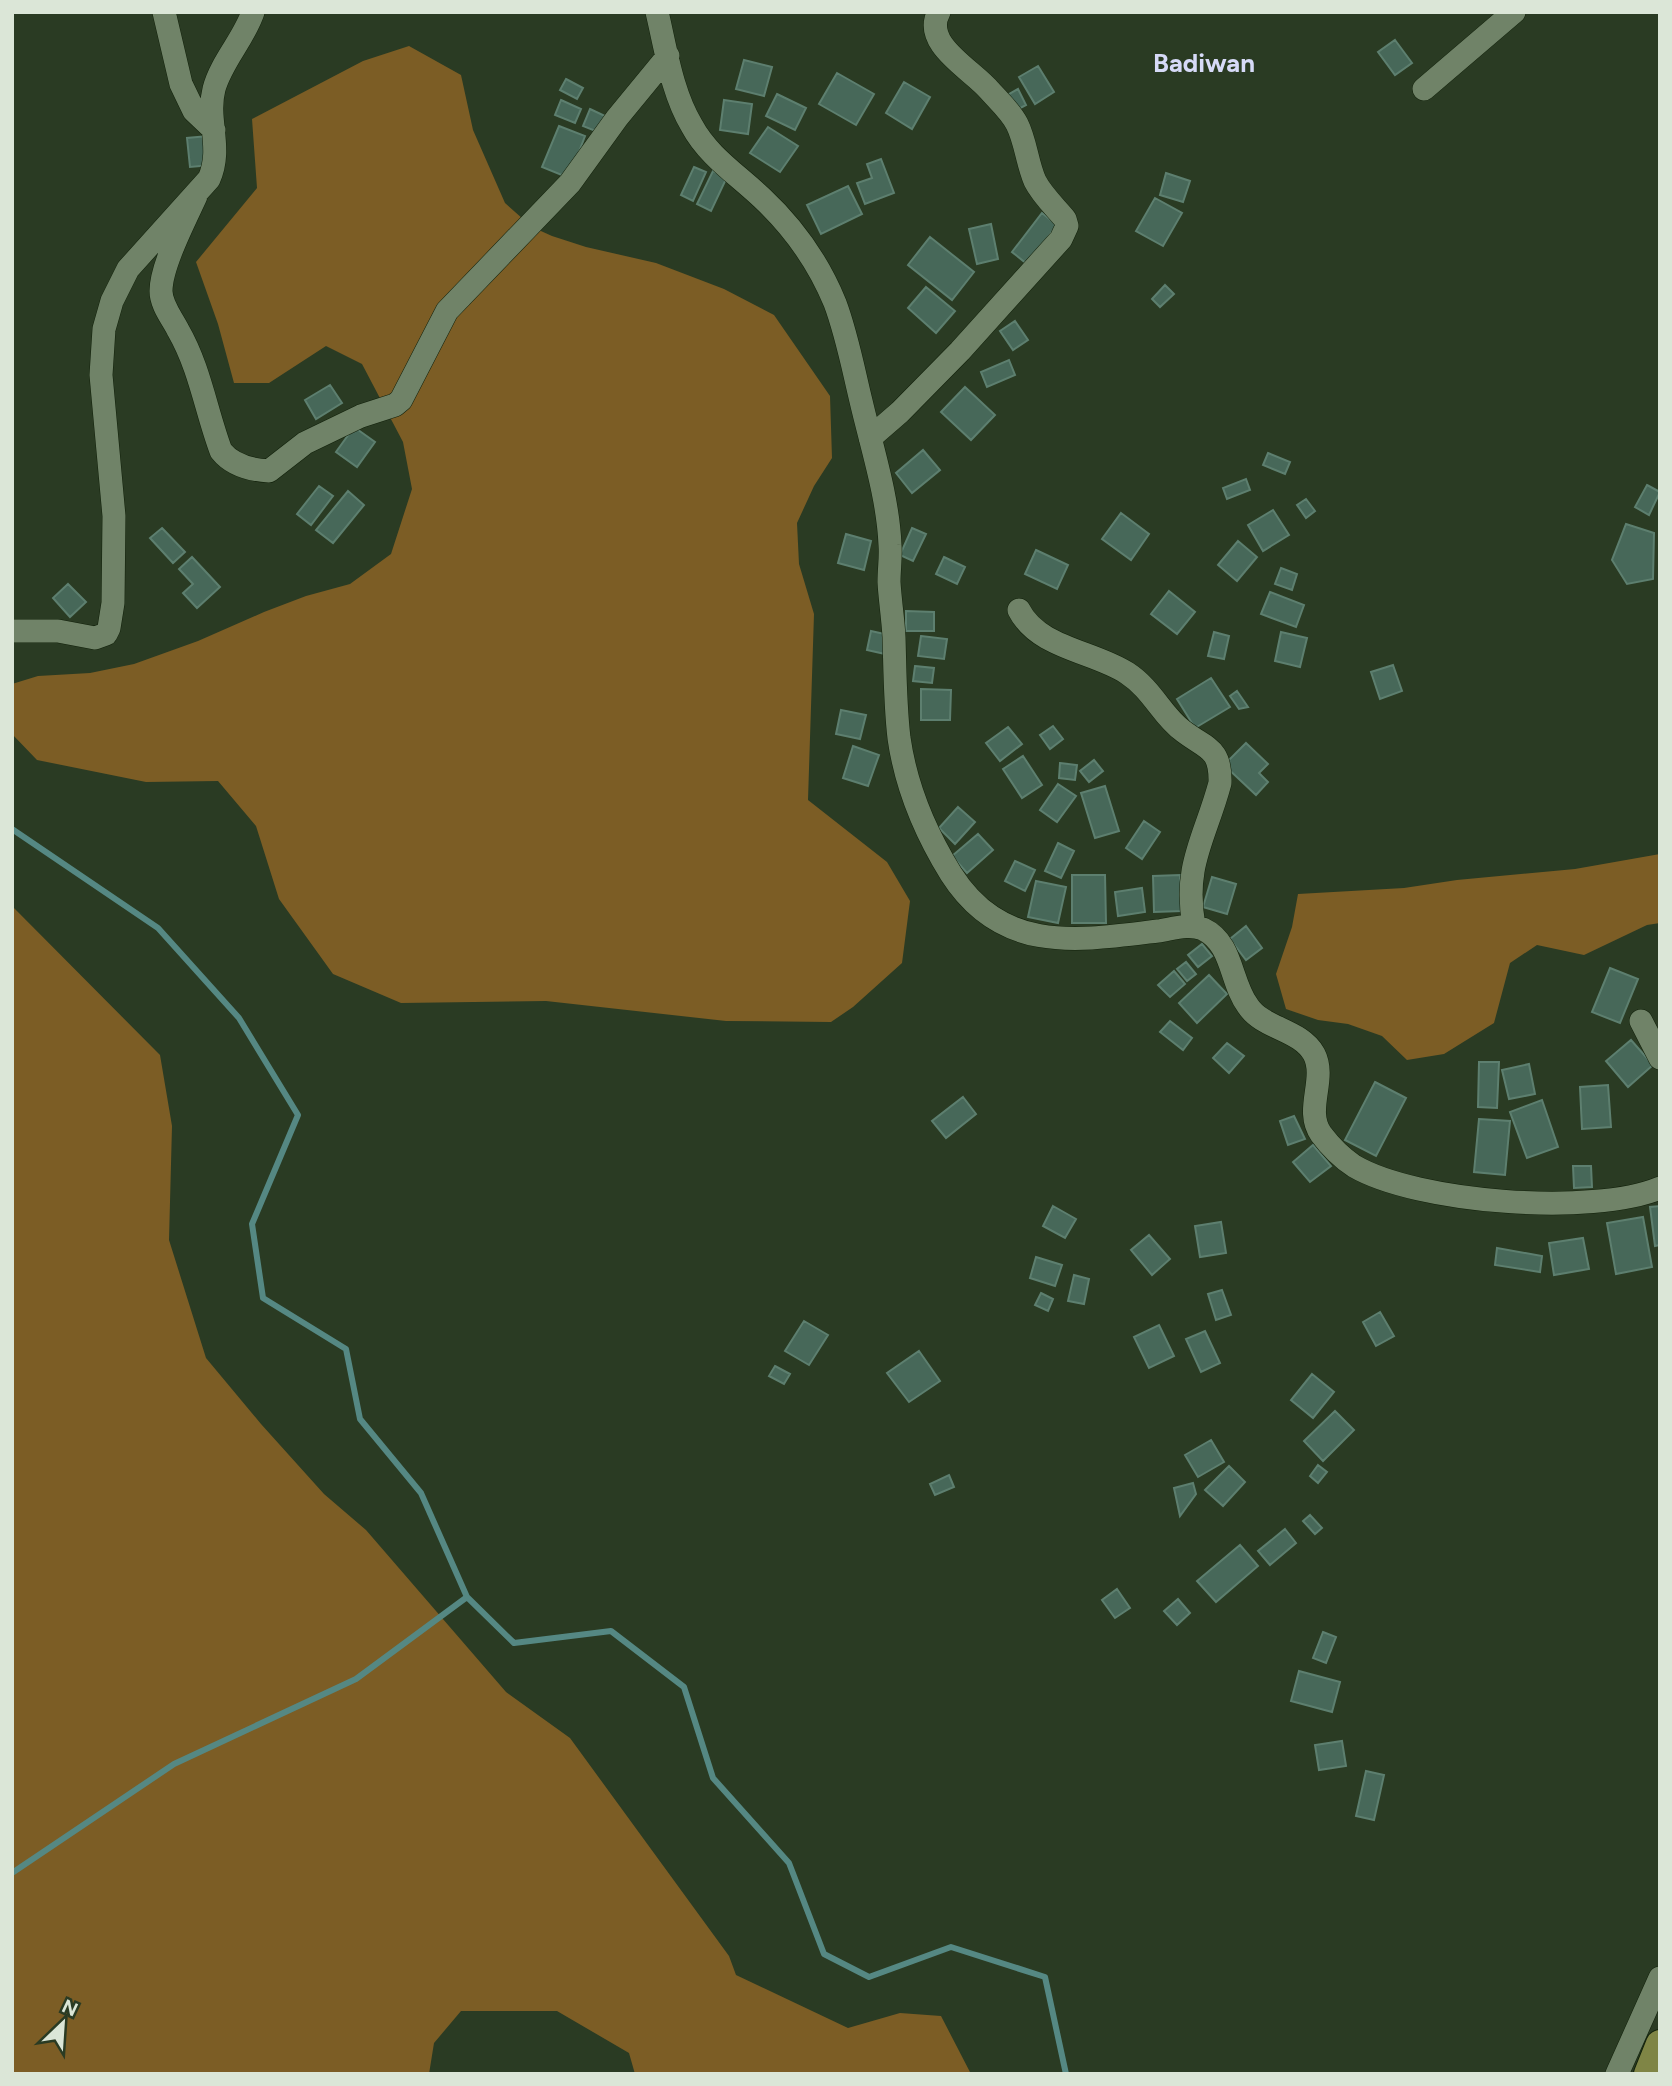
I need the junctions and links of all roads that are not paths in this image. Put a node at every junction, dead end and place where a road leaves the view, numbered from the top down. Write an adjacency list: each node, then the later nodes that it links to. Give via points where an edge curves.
1 (164, 12): 8 (street, via 181,84 194,111)
2 (253, 12): 8 (street, via 214,90)
3 (657, 12): 6 (street)
4 (940, 12): 10 (street, via 935,31 942,45 1013,118 1035,180 1066,226 1061,239 976,334)
5 (1514, 12): 7 (street)
6 (668, 56): 9 (street, via 570,183 447,311 401,400 305,443 269,471 242,467 221,451 197,369 164,306 163,277); 10 (street, via 692,128 707,149 790,227 834,301)
7 (1424, 89)
8 (214, 130): 9 (street, via 215,167)
9 (195, 196): 12 (street, via 128,269 104,329 101,375 114,516 109,628 95,638 47,630)
10 (870, 438): 13 (street, via 891,548 889,579 901,747 914,801 954,878 974,903 993,916 1045,938 1094,939)
11 (1019, 610): 13 (street, via 1036,632 1139,681 1176,726 1208,746 1219,761 1220,783 1191,872)
12 (12, 631)
13 (1194, 926): 16 (street, via 1212,934 1224,947 1252,1012 1303,1042 1313,1053 1318,1066 1317,1127 1331,1147 1356,1167 1413,1187 1544,1204 1614,1200)
14 (1641, 1021): 15 (street)
15 (1660, 1058)
16 (1660, 1188)
17 (1660, 1978): 19 (street)
18 (1660, 2045): 20 (main road)
19 (1616, 2074)
20 (1648, 2074)

